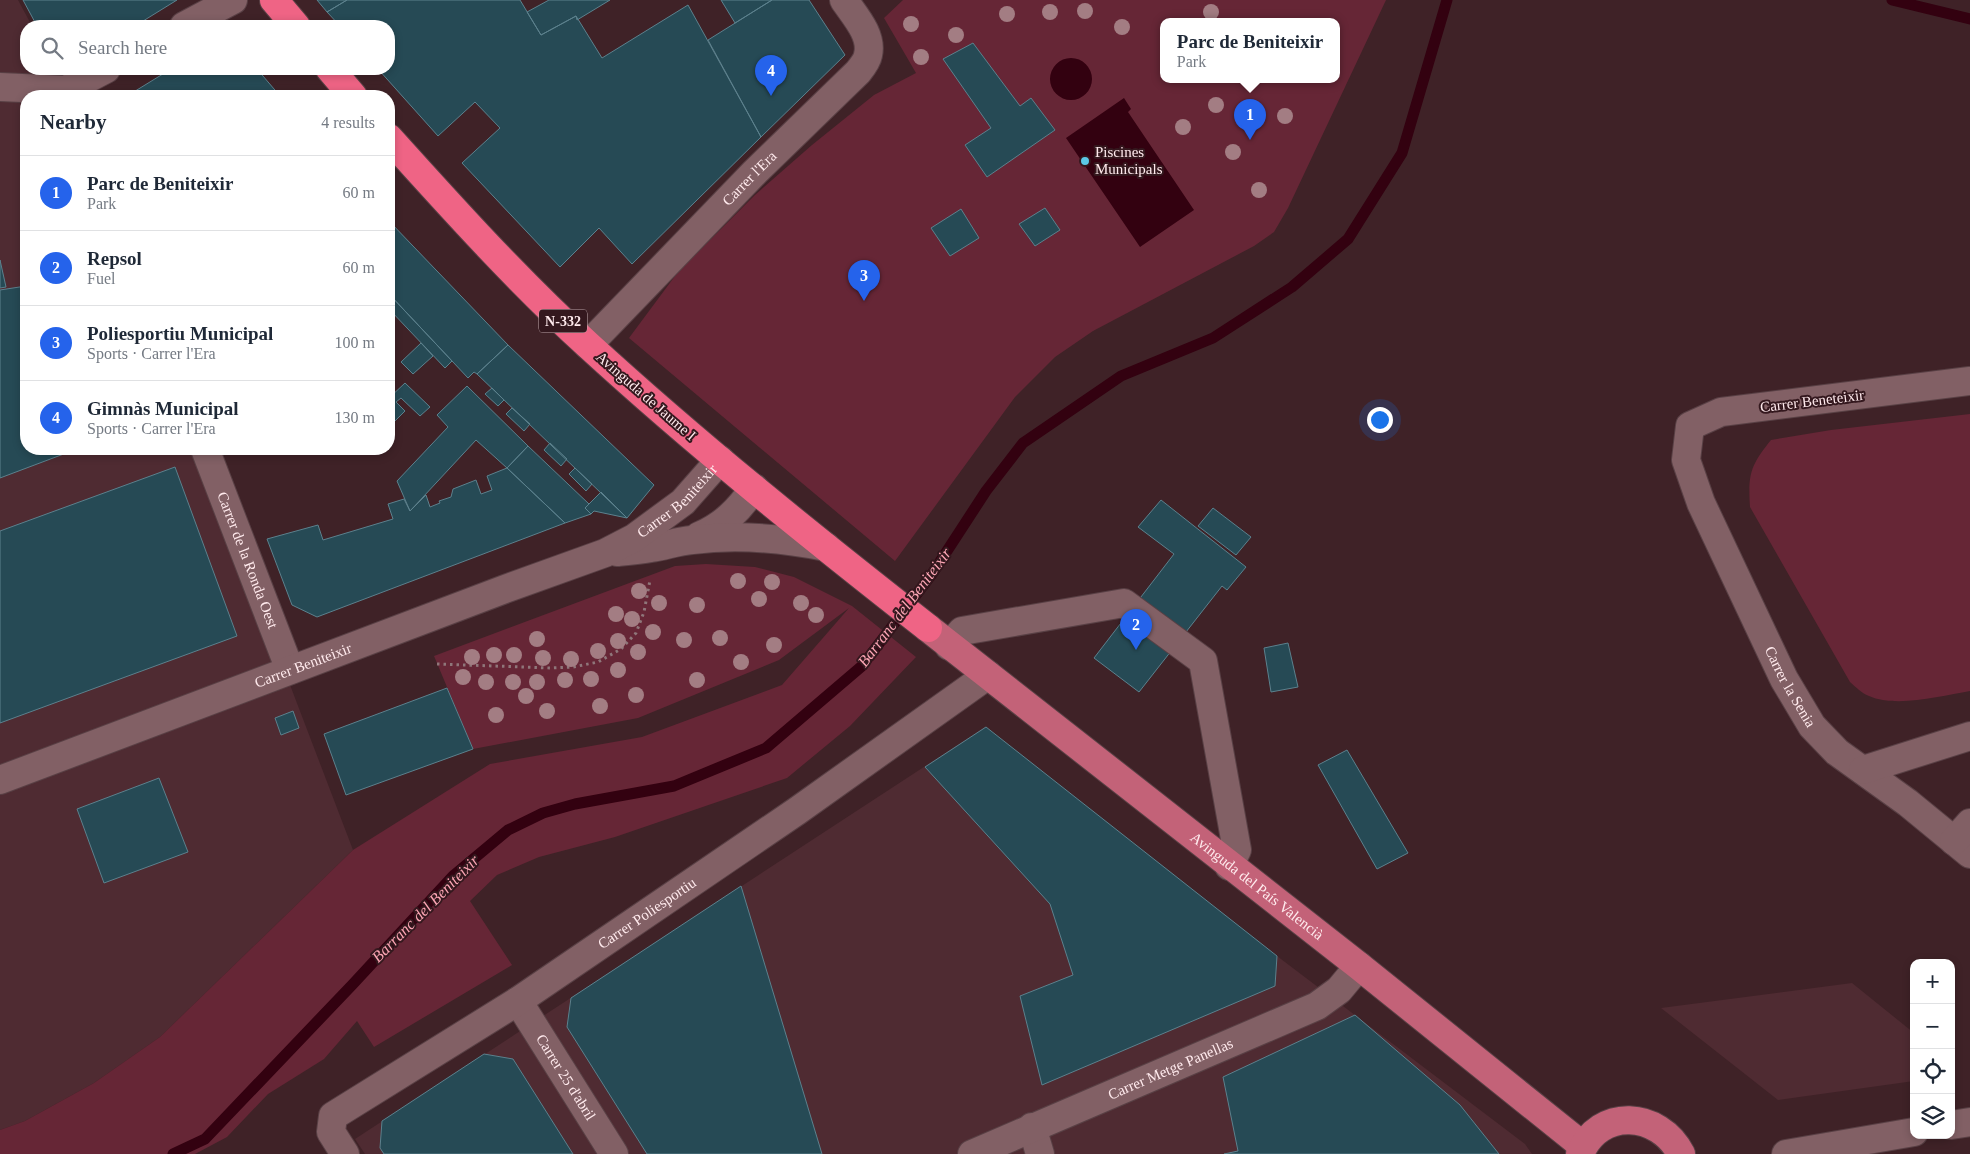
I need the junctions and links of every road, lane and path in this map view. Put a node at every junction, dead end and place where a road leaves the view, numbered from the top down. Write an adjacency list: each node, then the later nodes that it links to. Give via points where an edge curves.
1 (233, 0): 4 (street)
2 (274, 0): 5 (highway)
3 (844, 0): 13 (street, Carrer l'Era, via 867,39 868,56 864,64)
4 (195, 20)
5 (291, 20)
6 (96, 75): 10 (street)
7 (335, 75): 11 (highway)
8 (0, 87): 9 (street)
9 (34, 90)
10 (72, 90)
11 (348, 90)
12 (395, 145): 13 (highway, Avinguda de Jaume I / N-332, via 508,268)
13 (588, 345): 16 (highway, Avinguda de Jaume I / N-332)
14 (1970, 381): 17 (street, Carrer Beneteixir, via 1721,412 1690,426)
15 (207, 455): 26 (street, Carrer de la Ronda Oest)
16 (720, 460): 18 (highway, Avinguda de Jaume I / N-332); 22 (street, Carrer Beniteixir, via 683,502 634,538)
17 (1686, 460): 29 (street, Carrer la Senia, via 1701,503 1784,679 1812,726 1837,752)
18 (754, 488): 19 (street, Carrer Beniteixir, via 730,519); 20 (highway, Avinguda de Jaume I / N-332)
19 (690, 540): 20 (street, Carrer Beniteixir, via 756,537); 21 (street, Carrer Beniteixir)
20 (826, 548): 23 (highway, Avinguda de Jaume I / N-332)
21 (648, 549): 22 (street, Carrer Beniteixir); 25 (path, via 649,594 636,633 621,649 598,662 551,668)
22 (605, 553): 26 (street, Carrer Beniteixir)
23 (928, 628): 24 (main road, Avinguda del País Valencià)
24 (949, 646): 27 (main road, Avinguda del País Valencià); 32 (street, via 962,631 1124,603 1203,661 1237,850)
25 (438, 664)
26 (290, 670): 30 (street, Carrer Beniteixir)
27 (988, 675): 32 (main road, Avinguda del País Valencià); 34 (street, Carrer Poliesportiu, via 797,811)
28 (1970, 736): 29 (street)
29 (1863, 770): 31 (street, Carrer la Senia)
30 (0, 780)
31 (1965, 839)
32 (1229, 866): 33 (main road, Avinguda del País Valencià)
33 (1359, 966): 37 (street, Carrer Metge Panellas, via 1339,990 1317,1006); 40 (main road, Avinguda del País Valencià)
34 (518, 1001): 39 (street, Carrer Poliesportiu, via 333,1116); 41 (street, Carrer 25 d'abril)
35 (1970, 1122): 36 (street)
36 (1955, 1125)
37 (1032, 1127): 42 (street, Carrer Metge Panellas); 43 (street)
38 (1910, 1133): 45 (street)
39 (338, 1143)
40 (1581, 1150): 44 (main road, via 1590,1136 1607,1125 1638,1120 1659,1128 1673,1140)
41 (614, 1154)
42 (972, 1154)
43 (1040, 1154)
44 (1681, 1154)
45 (1786, 1154)

